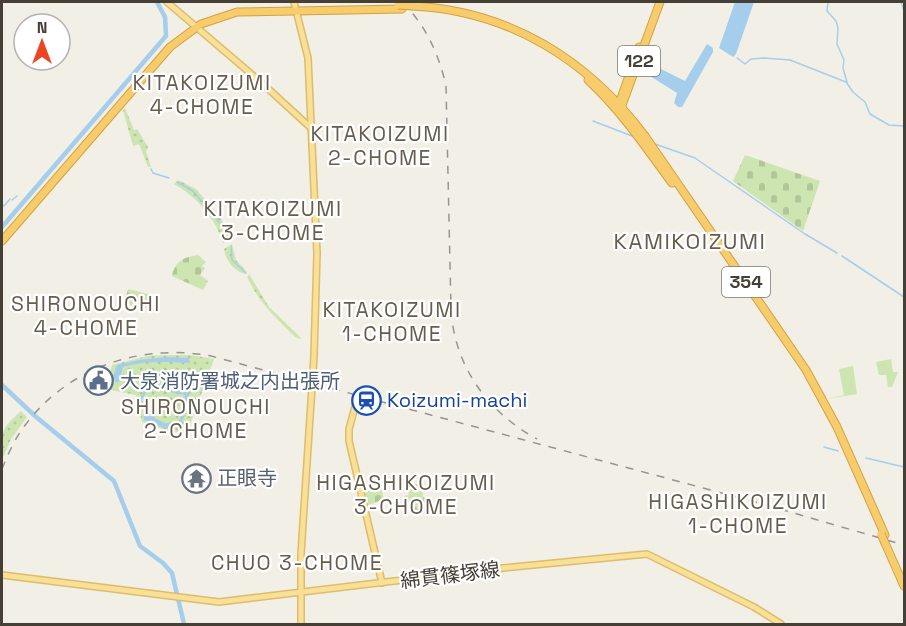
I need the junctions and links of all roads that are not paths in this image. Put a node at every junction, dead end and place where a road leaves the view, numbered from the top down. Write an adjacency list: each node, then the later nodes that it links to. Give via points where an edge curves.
1 (166, 2): 4 (main road)
2 (658, 2): 5 (highway, 122)
3 (295, 6): 4 (highway, 354, via 237,12); 5 (highway, 354, bridge, via 415,7 483,22 530,40 575,69); 6 (main road, via 308,58)
4 (194, 26): 6 (main road); 7 (highway, 354, via 170,47)
5 (620, 107): 9 (highway, 354, bridge, via 807,377)
6 (312, 129): 14 (main road, via 317,266)
7 (2, 239)
8 (355, 407): 12 (main road, via 349,441)
9 (887, 543): 11 (highway, 354); 13 (highway, 354)
10 (2, 575): 14 (main road, 綿貫篠塚線, via 219,602)
11 (904, 577)
12 (382, 583): 14 (main road, 綿貫篠塚線); 16 (main road, 綿貫篠塚線, via 647,554)
13 (904, 586)
14 (302, 592): 15 (main road)
15 (301, 624)
16 (782, 624)

